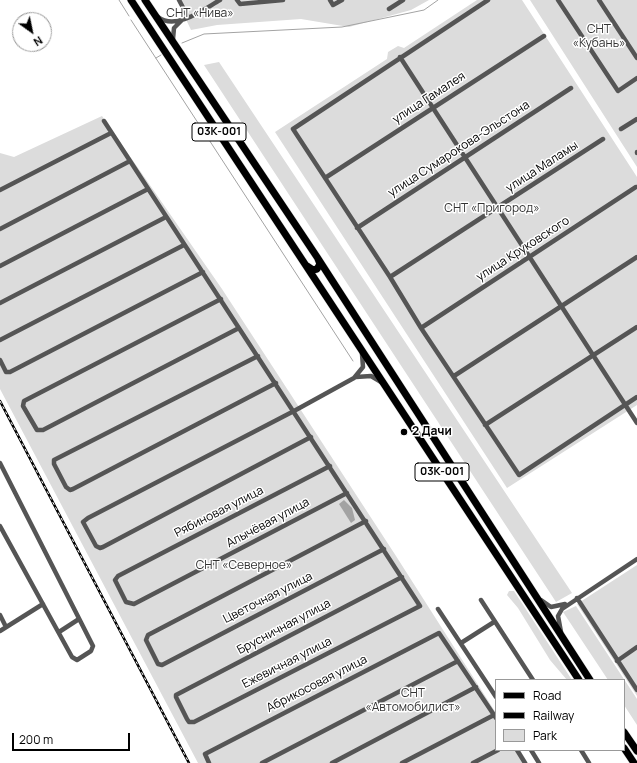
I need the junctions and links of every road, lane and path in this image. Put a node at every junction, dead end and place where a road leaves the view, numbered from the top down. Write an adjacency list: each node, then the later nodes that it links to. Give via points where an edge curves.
1 (131, 0): 42 (main road, 03К-001)
2 (145, 0): 14 (main road, 03К-001)
3 (179, 0): 15 (street)
4 (220, 0): 15 (street)
5 (237, 0): 6 (street, via 240,4)
6 (283, 0)
7 (330, 0): 8 (street, via 333,6)
8 (342, 0)
9 (403, 0): 13 (street)
10 (488, 0): 18 (street)
11 (558, 0): 20 (street, via 618,91)
12 (599, 0): 19 (street)
13 (389, 9)
14 (151, 10): 15 (street, via 165,21); 17 (main road, 03К-001)
15 (185, 18): 17 (street, via 172,33)
16 (544, 36): 22 (street, улица Гамалея)
17 (177, 50): 39 (main road, 03К-001)
18 (400, 57): 22 (street); 30 (street, via 293,129)
19 (637, 58)
20 (637, 78)
21 (571, 88): 28 (street, улица Сумарокова-Эльстона)
22 (433, 107): 28 (street); 30 (street, улица Гамалея)
23 (637, 119): 25 (street)
24 (104, 121): 26 (street)
25 (621, 129)
26 (111, 133): 29 (street); 33 (street)
27 (603, 139): 34 (street, улица Маламы)
28 (465, 157): 34 (street); 36 (street, улица Сумарокова-Эльстона)
29 (130, 161): 32 (street); 37 (street)
30 (325, 178): 36 (street)
31 (636, 187): 40 (street, улица Круковского)
32 (148, 189): 35 (street); 43 (street)
33 (0, 190)
34 (498, 207): 40 (street); 45 (street, улица Маламы)
35 (166, 217): 38 (street); 49 (street)
36 (357, 228): 45 (street)
37 (0, 229)
38 (184, 245): 44 (street); 54 (street)
39 (317, 256): 42 (main road, via 320,264 318,268 313,270); 46 (main road, 03К-001)
40 (530, 256): 50 (street); 53 (street, улица Круковского)
41 (637, 257): 50 (street)
42 (305, 265): 47 (main road, 03К-001)
43 (0, 266)
44 (203, 272): 48 (street); 58 (street, via 10,372 6,372)
45 (390, 277): 53 (street)
46 (332, 279): 47 (main road, via 322,277); 77 (main road, 03К-001)
47 (319, 287): 55 (main road, 03К-001)
48 (220, 299): 52 (street); 52 (street, via 24,401 23,406 37,430 43,430)
49 (0, 303)
50 (562, 306): 56 (street); 59 (street)
51 (637, 327): 56 (street)
52 (239, 328): 57 (street)
53 (421, 328): 59 (street)
54 (0, 340)
55 (362, 350): 60 (street, via 363,367); 62 (main road, 03К-001)
56 (594, 355): 64 (street); 67 (street)
57 (258, 356): 61 (street); 61 (street, via 54,460 66,487 73,490)
58 (0, 360)
59 (454, 376): 67 (street)
60 (354, 378): 62 (street, via 371,376); 65 (street)
61 (276, 383): 65 (street)
62 (383, 383): 96 (main road, 03К-001)
63 (637, 397): 64 (street)
64 (625, 405): 66 (street); 67 (street, via 519,474)
65 (294, 411): 68 (street); 68 (street, via 84,520 96,546 103,547)
66 (637, 423)
67 (485, 425)
68 (311, 437): 70 (street)
69 (0, 463): 85 (street)
70 (330, 466): 71 (street); 82 (street, Рябиновая улица, via 118,576 115,580 126,602)
71 (347, 493): 72 (street); 82 (street, Алычёвая улица)
72 (366, 521): 74 (street); 74 (street, Цветочная улица, via 148,635 146,640 158,664)
73 (0, 526): 81 (street)
74 (384, 549): 76 (street)
75 (637, 559): 78 (street)
76 (402, 577): 100 (street, Брусничная улица); 100 (street, Ежевичная улица, via 420,606 194,722 187,719)
77 (531, 590): 80 (street, via 551,607); 90 (main road, 03К-001)
78 (577, 598): 80 (street); 94 (street)
79 (480, 600): 86 (street)
80 (571, 602): 90 (street, via 558,616)
81 (43, 604): 87 (street); 89 (street)
82 (134, 604)
83 (438, 609): 91 (street)
84 (0, 615): 87 (street)
85 (79, 619): 89 (street); 89 (street, via 93,648 82,657 74,659)
86 (494, 622): 91 (street); 95 (street)
87 (6, 627): 88 (street)
88 (0, 631)
89 (59, 632)
90 (563, 639): 97 (main road, 03К-001)
91 (461, 643): 101 (street)
92 (637, 647): 94 (street)
93 (458, 661): 98 (street); 110 (street, Абрикосовая улица, via 439,633 205,754); 111 (street)
94 (617, 661): 99 (street)
95 (533, 679)
96 (578, 679)
97 (589, 679)
98 (476, 687): 102 (street); 112 (street)
99 (637, 690)
100 (176, 695)
101 (495, 695)
102 (495, 717): 113 (street)
103 (625, 733): 108 (main road)
104 (496, 751): 114 (street)
105 (518, 751): 115 (street)
106 (532, 751): 116 (street)
107 (582, 751): 117 (street)
108 (637, 751)
109 (629, 759): 118 (main road)
110 (210, 763)
111 (262, 763)
112 (332, 763)
113 (402, 763)
114 (473, 763)
115 (526, 763)
116 (539, 763)
117 (590, 763)
118 (634, 763)

